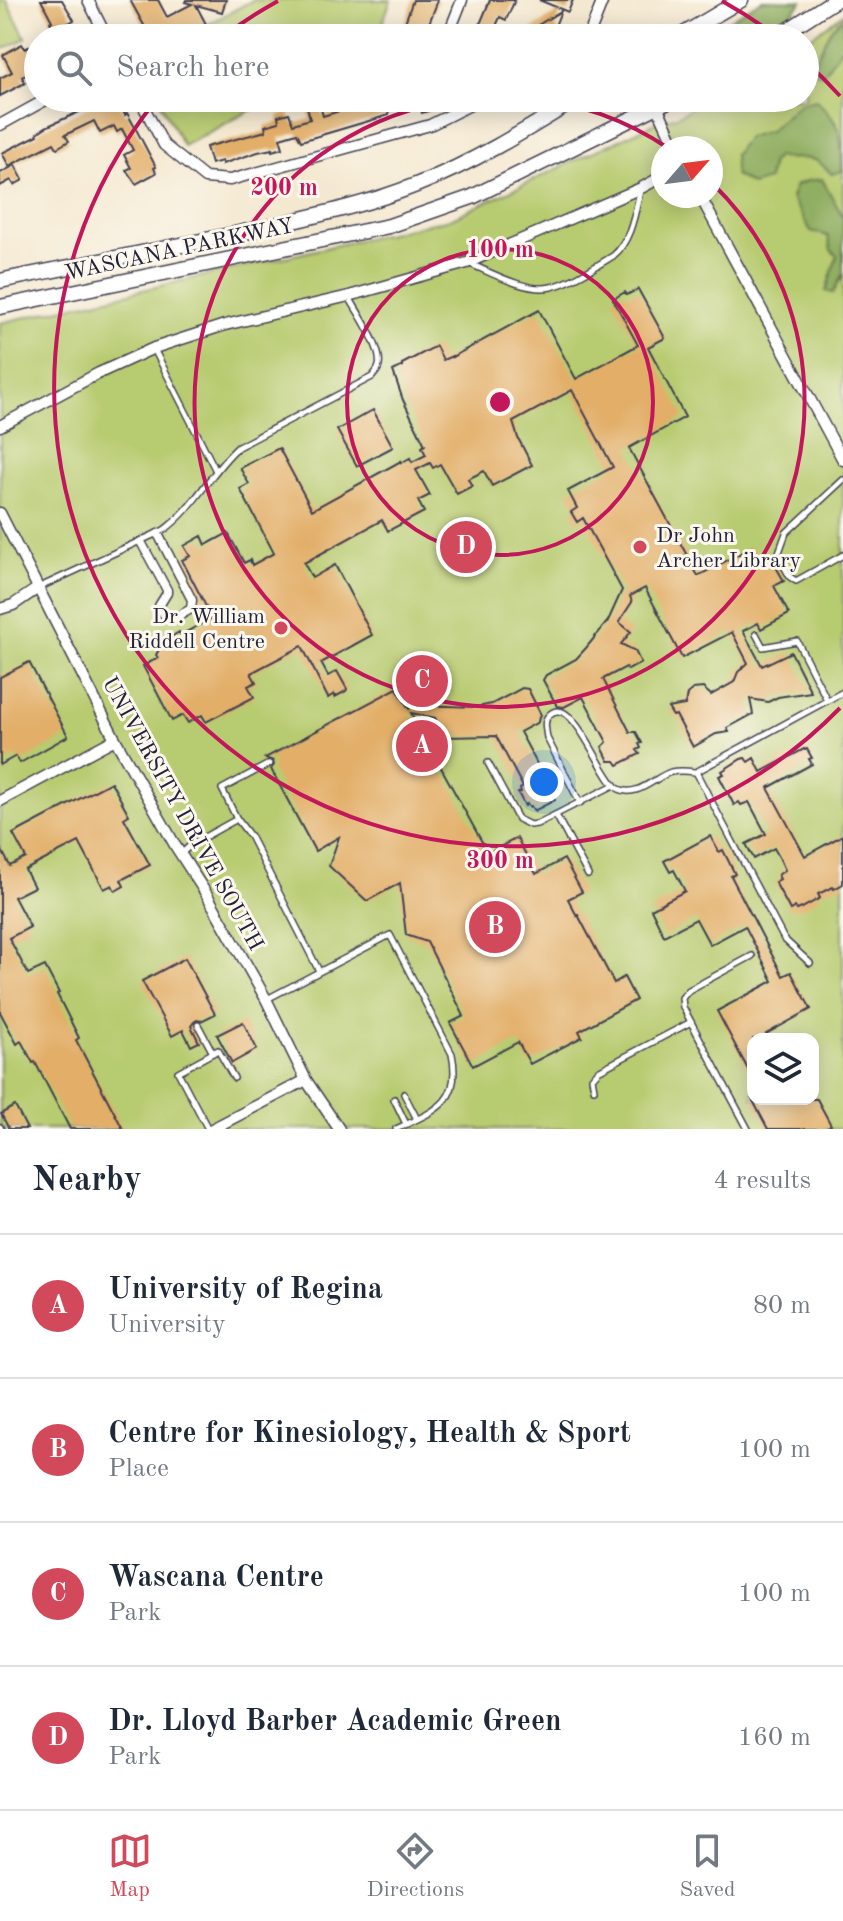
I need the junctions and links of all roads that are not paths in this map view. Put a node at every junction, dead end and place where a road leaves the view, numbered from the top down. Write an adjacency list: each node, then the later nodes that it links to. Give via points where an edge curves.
1 (88, 0): 6 (street)
2 (462, 0): 7 (street)
3 (603, 0): 8 (street)
4 (742, 0): 9 (main road); 10 (main road)
5 (835, 0): 11 (main road)
6 (100, 24)
7 (453, 24)
8 (593, 24)
9 (701, 24)
10 (710, 24)
11 (798, 24)
12 (24, 112): 18 (street)
13 (146, 112): 14 (street, via 164,145 205,178 230,180 430,125)
14 (451, 112)
15 (554, 112): 24 (main road, WASCANA PARKWAY, via 465,163 346,209)
16 (634, 112): 26 (main road, WASCANA PARKWAY, via 472,197 389,226)
17 (660, 112): 19 (street)
18 (0, 125)
19 (671, 136)
20 (651, 183): 21 (street)
21 (641, 188): 23 (street); 23 (lane, via 619,251 560,284 537,288)
22 (706, 208): 29 (street)
23 (467, 263): 25 (street)
24 (0, 281)
25 (349, 296): 27 (street); 30 (lane, via 377,348 379,369 238,447)
26 (0, 307)
27 (154, 348): 28 (street); 30 (lane)
28 (0, 426)
29 (843, 460)
30 (216, 471): 33 (lane, via 177,521)
31 (843, 480): 35 (lane, via 786,533 778,555 796,581)
32 (0, 513): 36 (street, UNIVERSITY DRIVE SOUTH)
33 (158, 534): 34 (lane); 34 (street, via 192,600 191,609 175,618 161,611 167,590)
34 (141, 542): 36 (lane)
35 (843, 555)
36 (38, 588): 37 (street); 41 (street, UNIVERSITY DRIVE SOUTH)
37 (0, 609)
38 (756, 634): 40 (lane, via 763,647 797,641)
39 (843, 692): 40 (lane)
40 (827, 700): 44 (lane)
41 (115, 739): 46 (street); 50 (street, UNIVERSITY DRIVE SOUTH)
42 (488, 763): 48 (lane, via 518,819 530,825)
43 (269, 764): 49 (lane, via 222,789)
44 (696, 772): 45 (lane, via 669,773 628,791); 53 (lane, via 784,939)
45 (614, 785): 47 (lane); 47 (lane, via 577,723 569,714 551,713 547,738)
46 (0, 801)
47 (580, 803): 48 (lane)
48 (556, 815): 51 (lane)
49 (237, 819): 50 (lane); 54 (lane)
50 (181, 854): 55 (street, UNIVERSITY DRIVE SOUTH)
51 (588, 875)
52 (752, 956): 56 (lane, via 689,990 682,998)
53 (810, 963)
54 (319, 971): 55 (lane); 64 (lane, via 390,935 455,1069 447,1098)
55 (266, 999): 60 (street, UNIVERSITY DRIVE SOUTH)
56 (691, 1022): 61 (lane, via 598,1071 592,1078); 69 (lane)
57 (198, 1025): 58 (lane)
58 (213, 1053): 59 (lane, via 218,1050); 66 (lane, via 178,1072)
59 (234, 1078)
60 (306, 1080): 66 (street); 67 (street, UNIVERSITY DRIVE SOUTH)
61 (594, 1089)
62 (404, 1094): 64 (lane)
63 (394, 1099): 65 (lane)
64 (417, 1119): 65 (lane)
65 (406, 1124): 68 (lane)
66 (210, 1129)
67 (339, 1129)
68 (396, 1129)
69 (748, 1129)

